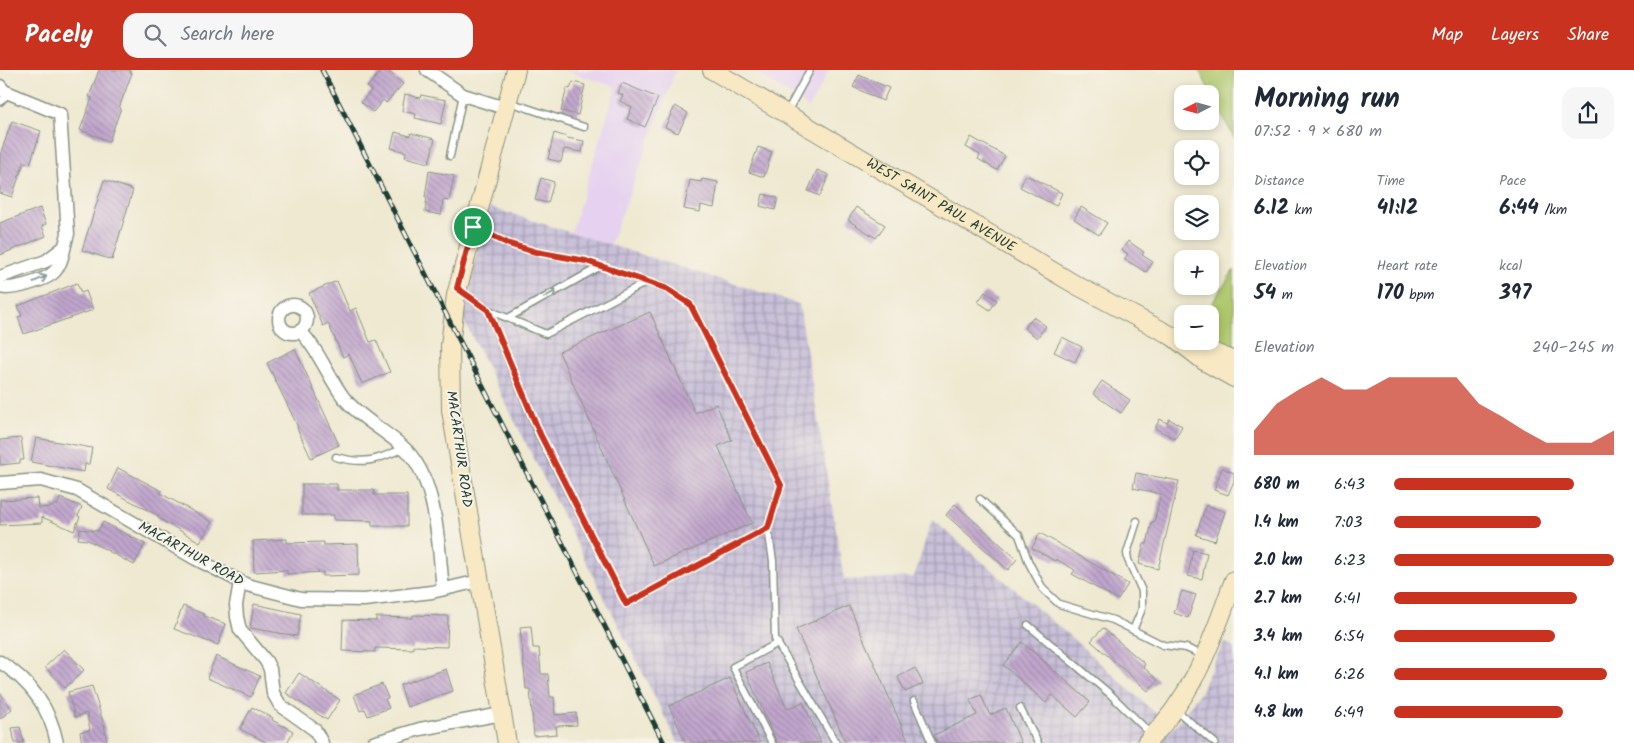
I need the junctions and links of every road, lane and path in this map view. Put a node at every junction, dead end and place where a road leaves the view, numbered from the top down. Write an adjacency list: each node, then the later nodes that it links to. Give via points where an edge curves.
1 (427, 70): 6 (street)
2 (516, 70): 7 (street, MACARTHUR ROAD)
3 (712, 70): 8 (street, WEST SAINT PAUL AVENUE)
4 (810, 70): 8 (lane)
5 (3, 93): 12 (street, via 60,114 68,234)
6 (463, 95): 7 (street); 10 (lane)
7 (506, 105): 9 (lane); 11 (street, MACARTHUR ROAD)
8 (786, 113): 21 (street, WEST SAINT PAUL AVENUE, via 1076,285)
9 (584, 127)
10 (450, 156)
11 (473, 227): 13 (lane, via 536,252); 17 (street, MACARTHUR ROAD)
12 (63, 248): 14 (street, via 46,261); 16 (street, one-way to 12, via 6,289 32,283 54,272 62,260)
13 (601, 266): 15 (lane); 19 (lane, one-way to 13)
14 (0, 276)
15 (647, 282): 19 (lane, via 546,334); 31 (lane, via 665,288 690,304 781,485)
16 (0, 287)
17 (457, 288): 18 (lane); 33 (street, MACARTHUR ROAD, via 451,323 451,410)
18 (488, 310): 19 (lane); 31 (lane, via 540,434 626,604)
19 (508, 318)
20 (300, 331): 26 (street, via 344,398)
21 (1174, 336)
22 (1192, 350): 25 (street, WEST SAINT PAUL AVENUE)
23 (1207, 350): 24 (street, WEST SAINT PAUL AVENUE)
24 (1234, 361)
25 (1234, 378)
26 (404, 448): 27 (lane, via 374,460 353,462); 35 (street, via 425,477)
27 (336, 457)
28 (0, 483): 34 (street, MACARTHUR ROAD, via 41,480 77,490)
29 (980, 499): 37 (lane, via 1019,535 1043,589 1059,604 1113,620)
30 (1137, 521): 37 (lane, via 1127,553 1142,592 1142,609)
31 (768, 528): 38 (lane)
32 (1234, 580): 39 (street)
33 (479, 581): 35 (street, MACARTHUR ROAD); 44 (street, MACARTHUR ROAD)
34 (240, 582): 35 (street, MACARTHUR ROAD, via 301,599 364,600); 47 (street, via 236,606 240,630 266,661 280,705 315,730)
35 (443, 589)
36 (1028, 625): 45 (lane, via 1110,694)
37 (1133, 630): 39 (lane, via 1163,645 1186,648)
38 (778, 643): 50 (lane, via 733,667); 51 (lane)
39 (1206, 656): 43 (street)
40 (0, 662): 46 (street, via 21,676 43,703)
41 (914, 701): 52 (lane)
42 (1020, 708): 53 (lane)
43 (1175, 710): 45 (street); 54 (lane)
44 (502, 714): 48 (street, via 420,729); 49 (street, MACARTHUR ROAD)
45 (1149, 739)
46 (57, 743)
47 (322, 743)
48 (373, 743)
49 (507, 743)
50 (772, 743)
51 (836, 743)
52 (932, 743)
53 (1038, 743)
54 (1215, 743)

